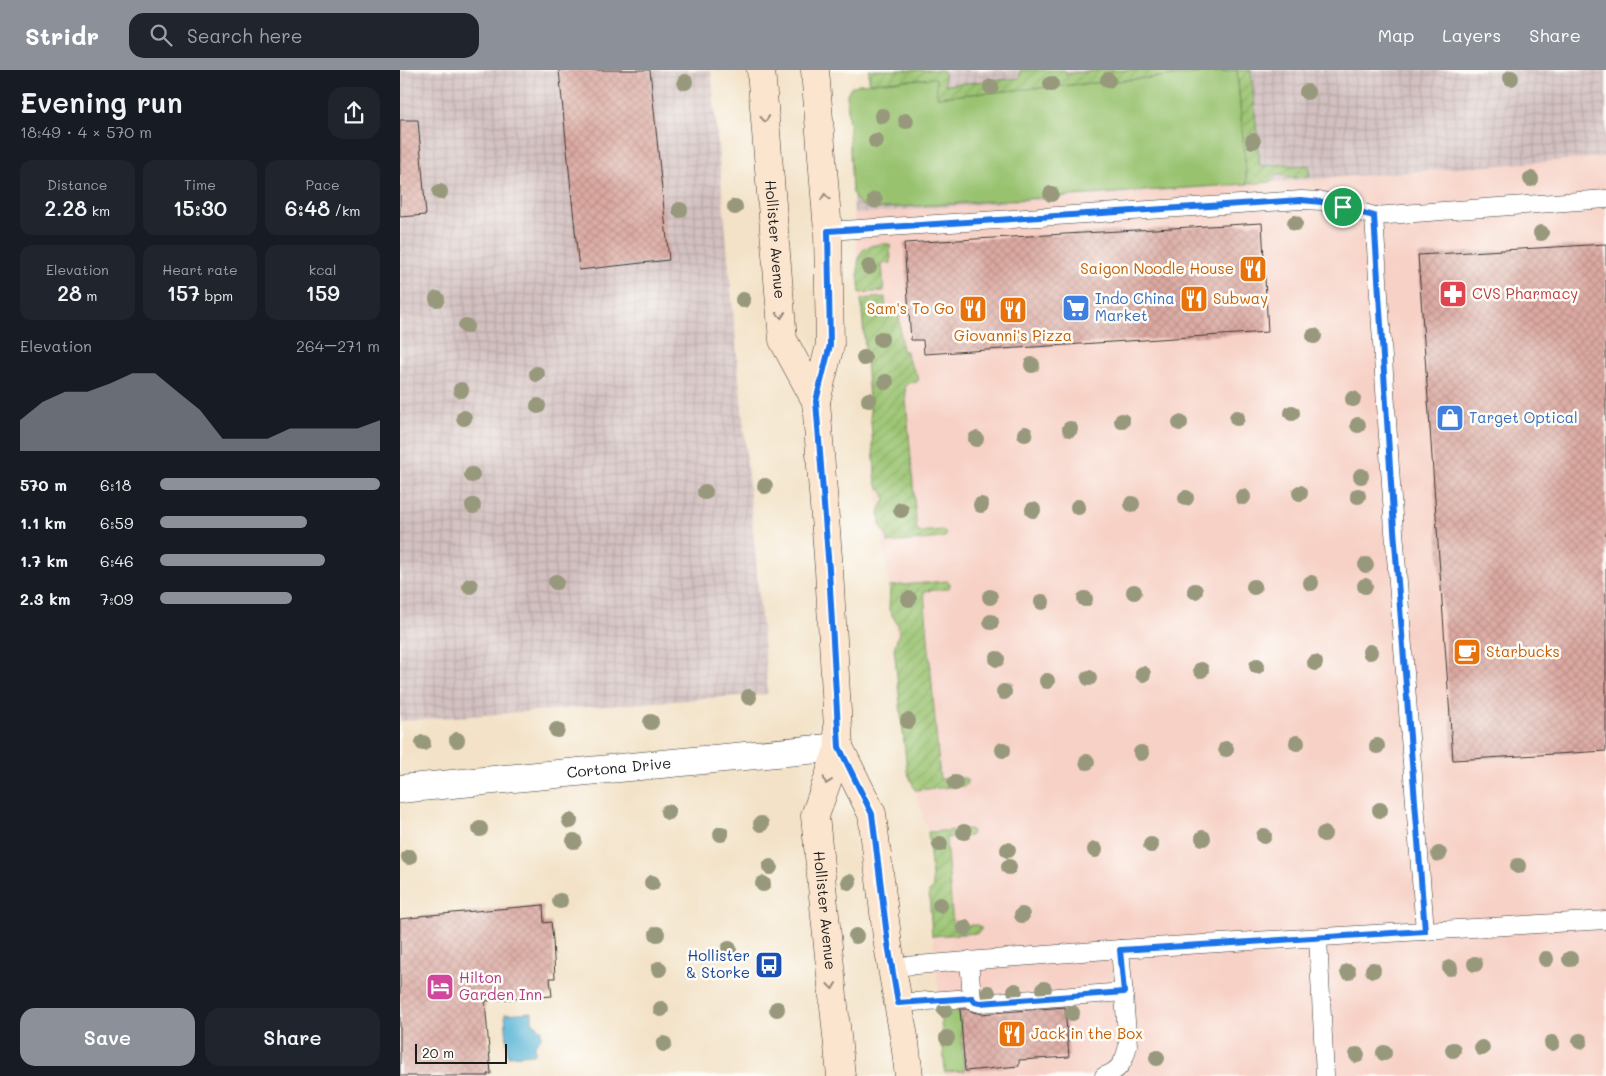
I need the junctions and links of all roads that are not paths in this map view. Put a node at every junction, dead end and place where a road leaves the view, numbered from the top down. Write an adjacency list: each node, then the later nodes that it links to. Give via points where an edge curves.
1 (761, 70): 6 (main road, Hollister Avenue, one-way to 6, via 783,340)
2 (815, 70): 5 (main road, Hollister Avenue, one-way to 2)
3 (1606, 199): 4 (lane)
4 (1374, 216): 5 (lane, via 1322,202 1301,200); 11 (lane, via 1394,540)
5 (828, 231): 6 (main road, Hollister Avenue, via 830,345)
6 (816, 401): 7 (main road, Hollister Avenue)
7 (839, 747): 8 (street, Cortona Drive); 15 (main road, Hollister Avenue, via 872,814); 19 (main road, Hollister Avenue, one-way to 19, via 815,816)
8 (400, 789)
9 (1606, 920): 10 (lane); 11 (lane)
10 (1606, 930)
11 (1425, 931): 12 (lane)
12 (1318, 938): 13 (lane); 22 (lane)
13 (1120, 950): 14 (lane); 16 (lane)
14 (969, 960): 15 (lane); 17 (lane)
15 (892, 967): 18 (main road, Hollister Avenue)
16 (1124, 992): 17 (lane, via 980,1003); 21 (lane, via 1128,1045 1125,1058 1119,1068)
17 (972, 998): 18 (lane)
18 (898, 1003): 20 (main road, Hollister Avenue)
19 (841, 1076)
20 (909, 1076)
21 (1104, 1076)
22 (1325, 1076)

